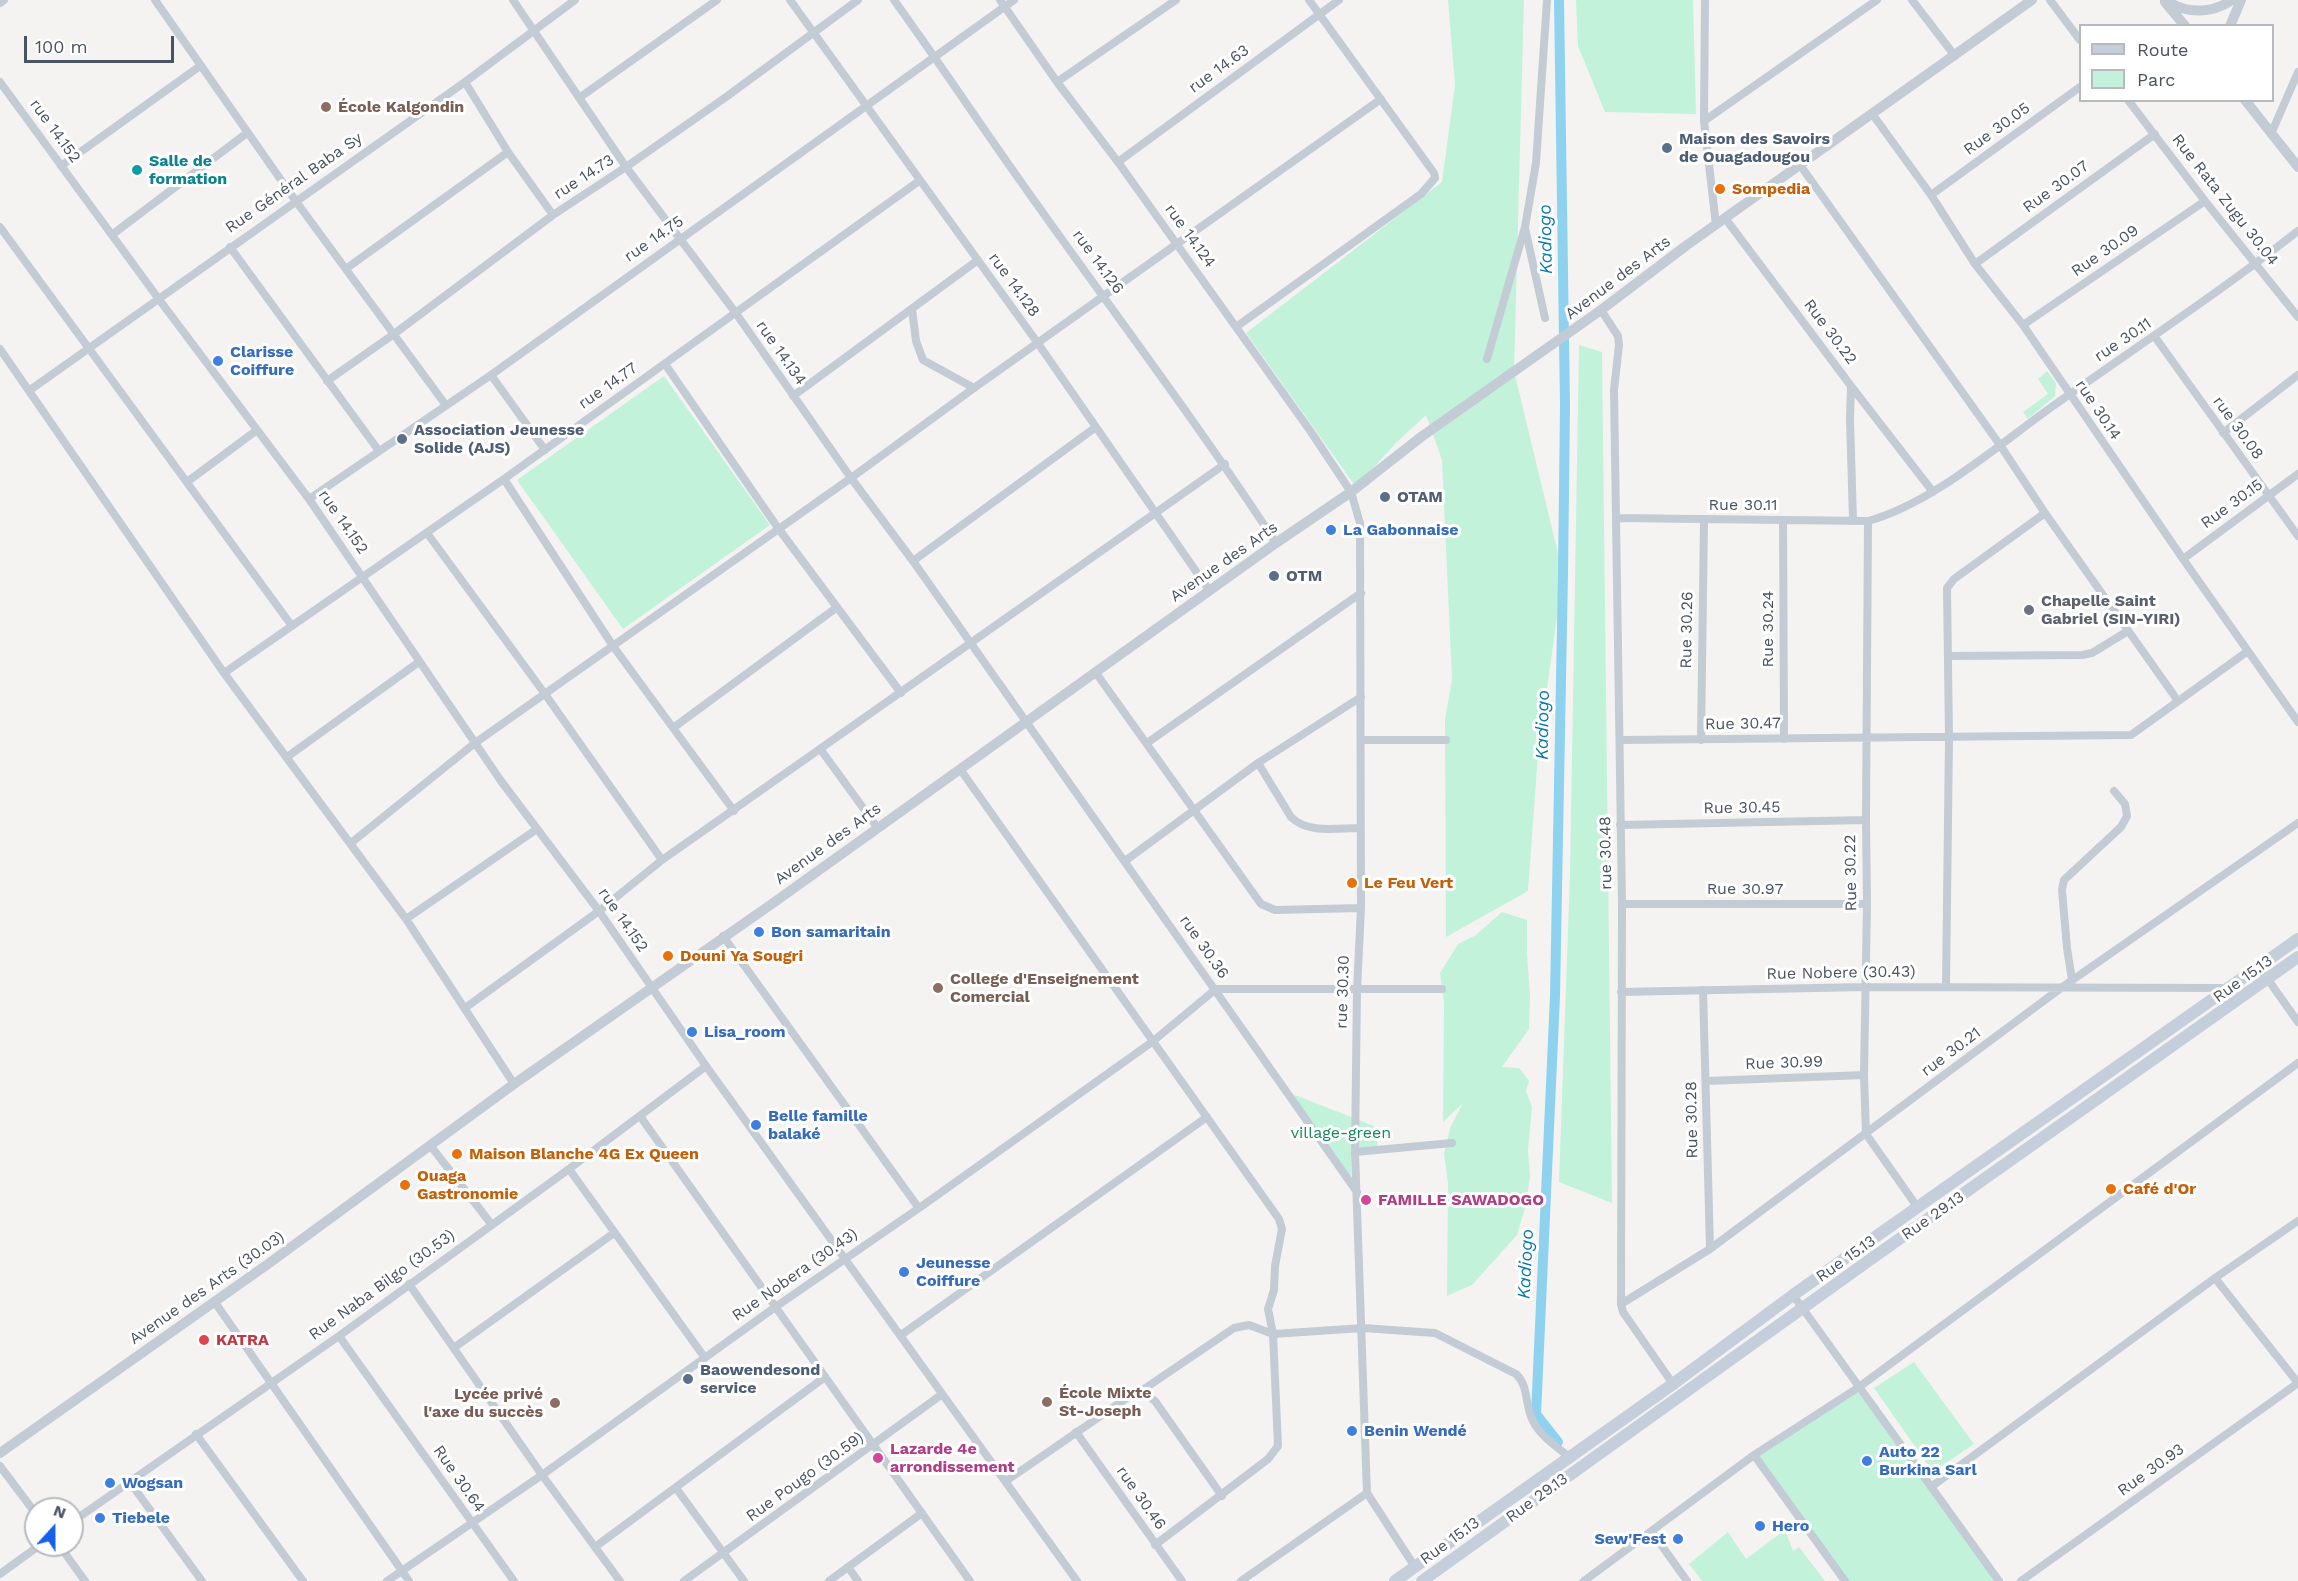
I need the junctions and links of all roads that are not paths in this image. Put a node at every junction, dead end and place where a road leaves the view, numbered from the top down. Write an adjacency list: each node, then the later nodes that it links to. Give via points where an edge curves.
1 (155, 0): 30 (street)
2 (513, 0): 25 (street, rue 14.134)
3 (574, 0): 25 (street, Rue Général Baba Sy)
4 (717, 0): 36 (street)
5 (790, 0): 26 (street, rue 14.128)
6 (858, 0): 26 (street, rue 14.73)
7 (894, 0): 28 (street, rue 14.126)
8 (1014, 0): 21 (street, rue 14.75)
9 (1176, 0): 34 (street)
10 (1309, 0): 22 (street)
11 (1339, 0): 22 (street, rue 14.63)
12 (1547, 0): 60 (street, via 1536,163)
13 (1705, 0): 42 (street)
14 (1877, 0): 42 (street)
15 (1912, 0): 29 (street)
16 (2032, 0): 29 (street, Avenue des Arts)
17 (2050, 0): 27 (street)
18 (2164, 0): 19 (street, via 2198,11 2212,10); 23 (street)
19 (2232, 0)
20 (2241, 0): 24 (street)
21 (1002, 3): 28 (street, rue 14.75); 34 (street, rue 14.124)
22 (1320, 15): 37 (street); 47 (street, rue 14.63)
23 (2183, 24)
24 (2231, 24)
25 (534, 31): 33 (street, Rue Général Baba Sy); 36 (street, rue 14.134)
26 (814, 34): 40 (street, rue 14.128); 50 (street, rue 14.73)
27 (2079, 39)
28 (935, 56): 40 (street, rue 14.75); 70 (street, rue 14.126)
29 (1955, 56): 41 (street, Avenue des Arts)
30 (200, 66): 43 (street); 49 (street)
31 (2298, 72): 45 (street)
32 (0, 82): 49 (street, rue 14.152)
33 (465, 82): 46 (street); 54 (street, Rue Général Baba Sy)
34 (1057, 82): 47 (street, rue 14.124)
35 (2079, 88): 53 (street, Rue 30.05)
36 (579, 98): 50 (street, rue 14.134)
37 (1381, 99): 64 (street); 78 (street, via 1434,173 1431,184)
38 (2130, 102): 44 (street, Rue Rata Zugu 30.04)
39 (2247, 102): 45 (street)
40 (868, 106): 52 (street, rue 14.128); 63 (street, rue 14.75)
41 (1873, 115): 48 (street, Avenue des Arts); 53 (street, rue 30.14)
42 (1704, 121): 58 (street)
43 (247, 133): 54 (street); 62 (street)
44 (2155, 134): 55 (street, Rue Rata Zugu 30.04); 67 (street, Rue 30.07)
45 (2271, 134): 51 (street)
46 (508, 153): 56 (street); 69 (street)
47 (1118, 162): 64 (street, rue 14.124)
48 (1800, 165): 57 (street, Avenue des Arts); 98 (street)
49 (61, 166): 62 (street, rue 14.152)
50 (626, 167): 56 (street, rue 14.73); 63 (street, rue 14.134)
51 (2298, 167)
52 (919, 181): 66 (street, rue 14.128); 74 (street, rue 14.77)
53 (1930, 195): 67 (street, rue 30.14)
54 (295, 200): 65 (street, Rue Général Baba Sy); 69 (street)
55 (2205, 201): 68 (street, Rue Rata Zugu 30.04); 77 (street, Rue 30.09)
56 (553, 215): 79 (street, rue 14.73)
57 (1725, 218): 58 (street, Avenue des Arts); 89 (street, Rue 30.22)
58 (1716, 225): 73 (street, Avenue des Arts)
59 (0, 226): 82 (street)
60 (1525, 227): 76 (street); 84 (street)
61 (2298, 231): 68 (street, rue 30.11)
62 (113, 234): 71 (street, rue 14.152)
63 (679, 240): 74 (street, rue 14.134); 86 (street, rue 14.75)
64 (1178, 245): 70 (street); 78 (street, rue 14.124)
65 (230, 247): 71 (street, Rue Général Baba Sy); 88 (street)
66 (978, 260): 72 (street); 81 (street, rue 14.128)
67 (1975, 264): 77 (street, rue 30.14)
68 (2255, 265): 75 (street, Rue Rata Zugu 30.04); 80 (street, rue 30.11)
69 (347, 268): 79 (street)
70 (1104, 295): 81 (street); 101 (street, rue 14.126)
71 (158, 298): 82 (street, Rue Général Baba Sy); 96 (street, rue 14.152)
72 (912, 309): 90 (street, via 923,360); 93 (street)
73 (1601, 310): 106 (street, Avenue des Arts, via 1421,437); 112 (street, rue 30.48, via 1619,345 1614,390)
74 (735, 312): 85 (street, rue 14.77); 93 (street, rue 14.134)
75 (2298, 317)
76 (1545, 318)
77 (2023, 326): 92 (street, rue 30.14)
78 (1236, 327): 106 (street, rue 14.124)
79 (394, 334): 88 (street, rue 14.73); 94 (street)
80 (2155, 337): 92 (street, rue 30.11); 97 (street, rue 30.08)
81 (1037, 342): 90 (street); 95 (street, rue 14.128)
82 (89, 348): 91 (street, Rue Général Baba Sy); 105 (street)
83 (0, 349): 91 (street)
84 (1487, 359)
85 (665, 364): 99 (street, rue 14.77); 117 (street)
86 (490, 375): 94 (street, rue 14.75); 99 (street)
87 (2298, 375): 97 (street)
88 (327, 381): 100 (street)
89 (1851, 386): 107 (street); 115 (street, Rue 30.22)
90 (974, 388): 103 (street)
91 (30, 390): 134 (street)
92 (2070, 395): 98 (street, rue 30.11); 121 (street, rue 30.14)
93 (793, 396): 103 (street, rue 14.134)
94 (445, 404): 100 (street, rue 14.75)
95 (1096, 427): 110 (street, rue 14.128); 122 (street)
96 (257, 430): 105 (street); 109 (street, rue 14.152)
97 (2223, 434): 108 (street, rue 30.08)
98 (2000, 445): 107 (street, rue 30.11); 111 (street)
99 (545, 450): 104 (street, rue 14.77)
100 (379, 451): 109 (street, rue 14.75)
101 (1225, 464): 110 (street); 120 (street, rue 14.126)
102 (2298, 474): 108 (street, Rue 30.15)
103 (851, 478): 117 (street); 122 (street, rue 14.134)
104 (504, 479): 118 (street, rue 14.77); 130 (street)
105 (187, 482): 127 (street)
106 (1351, 492): 120 (street, Avenue des Arts); 125 (street, rue 30.30, via 1360,523)
107 (1933, 492): 116 (street, rue 30.11)
108 (2269, 496): 119 (street, rue 30.08); 121 (street, Rue 30.15)
109 (309, 499): 123 (street, rue 14.152)
110 (1154, 512): 124 (street, rue 14.128); 129 (street)
111 (2045, 513): 128 (street); 132 (street, via 1951,581 1947,588)
112 (1617, 518): 113 (street, Rue 30.11); 148 (street, rue 30.48)
113 (1704, 520): 114 (street, Rue 30.11); 149 (street, Rue 30.26)
114 (1783, 520): 115 (street, Rue 30.11); 145 (street, Rue 30.24)
115 (1853, 520): 116 (street, Rue 30.11)
116 (1868, 521): 143 (street, Rue 30.22)
117 (777, 528): 126 (street); 130 (street)
118 (427, 533): 123 (street, rue 14.77); 137 (street)
119 (2298, 536)
120 (1276, 543): 124 (street, Avenue des Arts)
121 (2182, 558): 131 (street, rue 30.14)
122 (913, 561): 129 (street, rue 14.134)
123 (363, 578): 127 (street, rue 14.77); 133 (street, rue 14.152)
124 (1209, 590): 135 (street, Avenue des Arts)
125 (1361, 593): 138 (street, rue 30.30); 151 (street)
126 (836, 608): 136 (street); 142 (street)
127 (292, 626): 134 (street, rue 14.77)
128 (2128, 631): 132 (street, via 2082,655); 139 (street)
129 (971, 644): 136 (street); 140 (street, rue 14.134)
130 (613, 646): 137 (street); 142 (street)
131 (2248, 651): 139 (street, Rue 30.47); 141 (street, rue 30.14)
132 (1949, 656): 144 (street)
133 (419, 662): 150 (street, rue 14.152); 153 (street)
134 (224, 673): 153 (street)
135 (1096, 673): 140 (street, Avenue des Arts); 151 (street)
136 (901, 693): 152 (street)
137 (545, 694): 150 (street); 166 (street)
138 (1361, 697): 146 (street, rue 30.30); 154 (street)
139 (2178, 701): 144 (street, Rue 30.47, via 2131,735)
140 (1024, 722): 155 (street, Avenue des Arts); 167 (street, rue 30.36)
141 (2298, 722)
142 (673, 728): 157 (street)
143 (1867, 737): 144 (street, Rue 30.47); 145 (street, Rue 30.47); 159 (street, Rue 30.22)
144 (1949, 737): 181 (street)
145 (1784, 739): 149 (street, Rue 30.47)
146 (1361, 740): 147 (street); 163 (street, rue 30.30)
147 (1446, 740)
148 (1620, 740): 149 (street, Rue 30.47); 161 (street, rue 30.48)
149 (1701, 741)
150 (475, 743): 164 (street, rue 14.152); 165 (street)
151 (1147, 743): 158 (street)
152 (821, 750): 157 (street); 162 (street)
153 (287, 757): 165 (street)
154 (1258, 763): 158 (street); 163 (street, via 1298,824)
155 (960, 769): 162 (street, Avenue des Arts); 191 (street)
156 (2114, 791): 178 (street, via 2125,804 2127,816 2121,827 2064,880)
157 (734, 811): 166 (street)
158 (1194, 811): 167 (street); 170 (street, via 1261,904 1275,910)
159 (1866, 820): 161 (street, Rue 30.45); 169 (street, Rue 30.22)
160 (2298, 823): 178 (street, rue 30.21)
161 (1620, 825): 168 (street, rue 30.48)
162 (877, 827): 173 (street, Avenue des Arts)
163 (1360, 828): 170 (street, rue 30.30)
164 (537, 829): 171 (street, rue 14.152); 172 (street)
165 (351, 843): 172 (street)
166 (662, 861): 171 (street)
167 (1125, 861): 184 (street, rue 30.36)
168 (1622, 904): 169 (street, Rue 30.97); 188 (street, rue 30.48)
169 (1867, 904): 180 (street, Rue 30.22)
170 (1361, 908): 186 (street, rue 30.30)
171 (599, 911): 179 (street, rue 14.152); 189 (street)
172 (406, 919): 189 (street)
173 (723, 936): 179 (street, Avenue des Arts); 205 (street)
174 (2298, 939): 176 (main road, Rue 15.13)
175 (2298, 957): 177 (main road, Rue 29.13)
176 (2259, 967): 177 (street); 183 (main road, Rue 15.13)
177 (2267, 979): 190 (street); 218 (main road, Rue 29.13)
178 (2072, 980): 182 (street, rue 30.21)
179 (652, 987): 193 (street, rue 14.152); 196 (street, Avenue des Arts)
180 (1865, 987): 181 (street, Rue Nobere (30.43)); 187 (street, Rue Nobere (30.43)); 194 (street, Rue 30.22)
181 (1946, 987): 182 (street, Rue Nobere (30.43))
182 (2061, 988): 183 (street, Rue Nobere (30.43)); 199 (street, rue 30.21)
183 (2230, 988): 206 (main road, Rue 15.13)
184 (1216, 989): 186 (street); 191 (street, Rue Nobera (30.43)); 204 (street, rue 30.36)
185 (1442, 989): 186 (street)
186 (1357, 990): 202 (street, rue 30.30)
187 (1703, 990): 188 (street, Rue Nobere (30.43)); 195 (street, Rue 30.28)
188 (1621, 992): 216 (street, rue 30.48)
189 (465, 1008): 196 (street)
190 (2298, 1022)
191 (1152, 1042): 198 (street); 205 (street, Rue Nobera (30.43))
192 (2298, 1063): 229 (street)
193 (706, 1066): 197 (street, Rue Naba Bilgo (30.53)); 211 (street, rue 14.152)
194 (1864, 1075): 195 (street, Rue 30.99); 199 (street, Rue 30.22)
195 (1706, 1081): 210 (street, Rue 30.28)
196 (514, 1084): 201 (street, Avenue des Arts)
197 (640, 1116): 203 (street, Rue Naba Bilgo (30.53)); 217 (street)
198 (1207, 1117): 220 (street, via 1279,1219 1282,1229 1268,1309); 222 (street)
199 (1866, 1134): 206 (street); 210 (street, rue 30.21)
200 (1452, 1143): 202 (street)
201 (430, 1145): 208 (street); 215 (street, Avenue des Arts (30.03))
202 (1355, 1152): 204 (street, rue 30.30)
203 (569, 1169): 208 (street, Rue Naba Bilgo (30.53)); 209 (street)
204 (1357, 1192): 219 (street, rue 30.30)
205 (918, 1207): 211 (street, Rue Nobera (30.43))
206 (1918, 1208): 214 (main road, Rue 15.13)
207 (2298, 1221): 212 (street)
208 (492, 1225): 213 (street, Rue Naba Bilgo (30.53))
209 (614, 1233): 223 (street); 224 (street)
210 (1710, 1249): 216 (street, rue 30.21)
211 (844, 1258): 217 (street, Rue Nobera (30.43)); 222 (street, rue 14.152)
212 (2215, 1278): 226 (street); 242 (street)
213 (410, 1284): 221 (street, Rue Naba Bilgo (30.53)); 223 (street)
214 (1793, 1295): 218 (street); 228 (main road, Rue 15.13)
215 (214, 1301): 227 (street); 235 (street, Avenue des Arts (30.03))
216 (1621, 1304): 228 (street, rue 30.48)
217 (774, 1308): 224 (street, Rue Nobera (30.43)); 225 (street)
218 (1802, 1309): 229 (street); 276 (main road, Rue 29.13)
219 (1363, 1328): 220 (street); 237 (street, via 1435,1333 1516,1374 1522,1380 1534,1424); 244 (street, rue 30.30)
220 (1273, 1334): 230 (street, via 1249,1325 1234,1328); 245 (street, via 1278,1446 1268,1459)
221 (339, 1335): 227 (street, Rue Naba Bilgo (30.53)); 249 (street, Rue 30.64)
222 (901, 1335): 231 (street, rue 14.152)
223 (454, 1347): 239 (street)
224 (705, 1358): 239 (street, Rue Nobera (30.43))
225 (825, 1377): 234 (street); 243 (street)
226 (2298, 1383): 281 (street, Rue 30.93)
227 (270, 1384): 233 (street, Rue Naba Bilgo (30.53)); 258 (street)
228 (1673, 1384): 237 (main road, Rue 15.13)
229 (1859, 1387): 236 (street); 242 (street)
230 (1142, 1391): 232 (street); 245 (street, via 1155,1401)
231 (941, 1395): 234 (street, Rue Pougo (30.59)); 241 (street, rue 14.152)
232 (1076, 1432): 241 (street); 251 (street, rue 30.46)
233 (196, 1434): 240 (street, Rue Naba Bilgo (30.53)); 262 (street)
234 (874, 1445): 247 (street); 253 (street, Rue Pougo (30.59))
235 (0, 1453)
236 (1754, 1455): 250 (street); 279 (street)
237 (1569, 1456): 256 (main road, Rue 15.13)
238 (0, 1466): 246 (street)
239 (542, 1474): 249 (street, Rue Nobera (30.43)); 252 (street)
240 (129, 1481): 248 (street, Rue Naba Bilgo (30.53)); 261 (street)
241 (1006, 1481): 272 (street, rue 14.152)
242 (1931, 1487): 280 (street)
243 (676, 1488): 252 (street); 253 (street)
244 (1367, 1493): 256 (street); 274 (street)
245 (1222, 1496): 251 (street)
246 (24, 1498)
247 (922, 1512): 257 (street); 271 (street)
248 (84, 1513)
249 (472, 1523): 258 (street, Rue Nobera (30.43)); 265 (street, Rue 30.64)
250 (1652, 1532): 277 (street); 278 (street)
251 (1155, 1545): 273 (street, rue 30.46)
252 (595, 1547): 266 (street)
253 (723, 1554): 267 (street, Rue Pougo (30.59)); 268 (street)
254 (24, 1557): 259 (street)
255 (68, 1557): 260 (street)
256 (1415, 1566): 275 (main road, Rue 15.13)
257 (848, 1567): 269 (street); 270 (street)
258 (401, 1571): 263 (street, Rue Nobera (30.43)); 264 (street)
259 (0, 1574)
260 (85, 1581)
261 (202, 1581)
262 (303, 1581)
263 (387, 1581)
264 (409, 1581)
265 (514, 1581)
266 (620, 1581)
267 (684, 1581)
268 (744, 1581)
269 (829, 1581)
270 (858, 1581)
271 (970, 1581)
272 (1077, 1581)
273 (1182, 1581)
274 (1240, 1581)
275 (1395, 1581)
276 (1422, 1581)
277 (1584, 1581)
278 (1687, 1581)
279 (1845, 1581)
280 (1999, 1581)
281 (2021, 1581)

